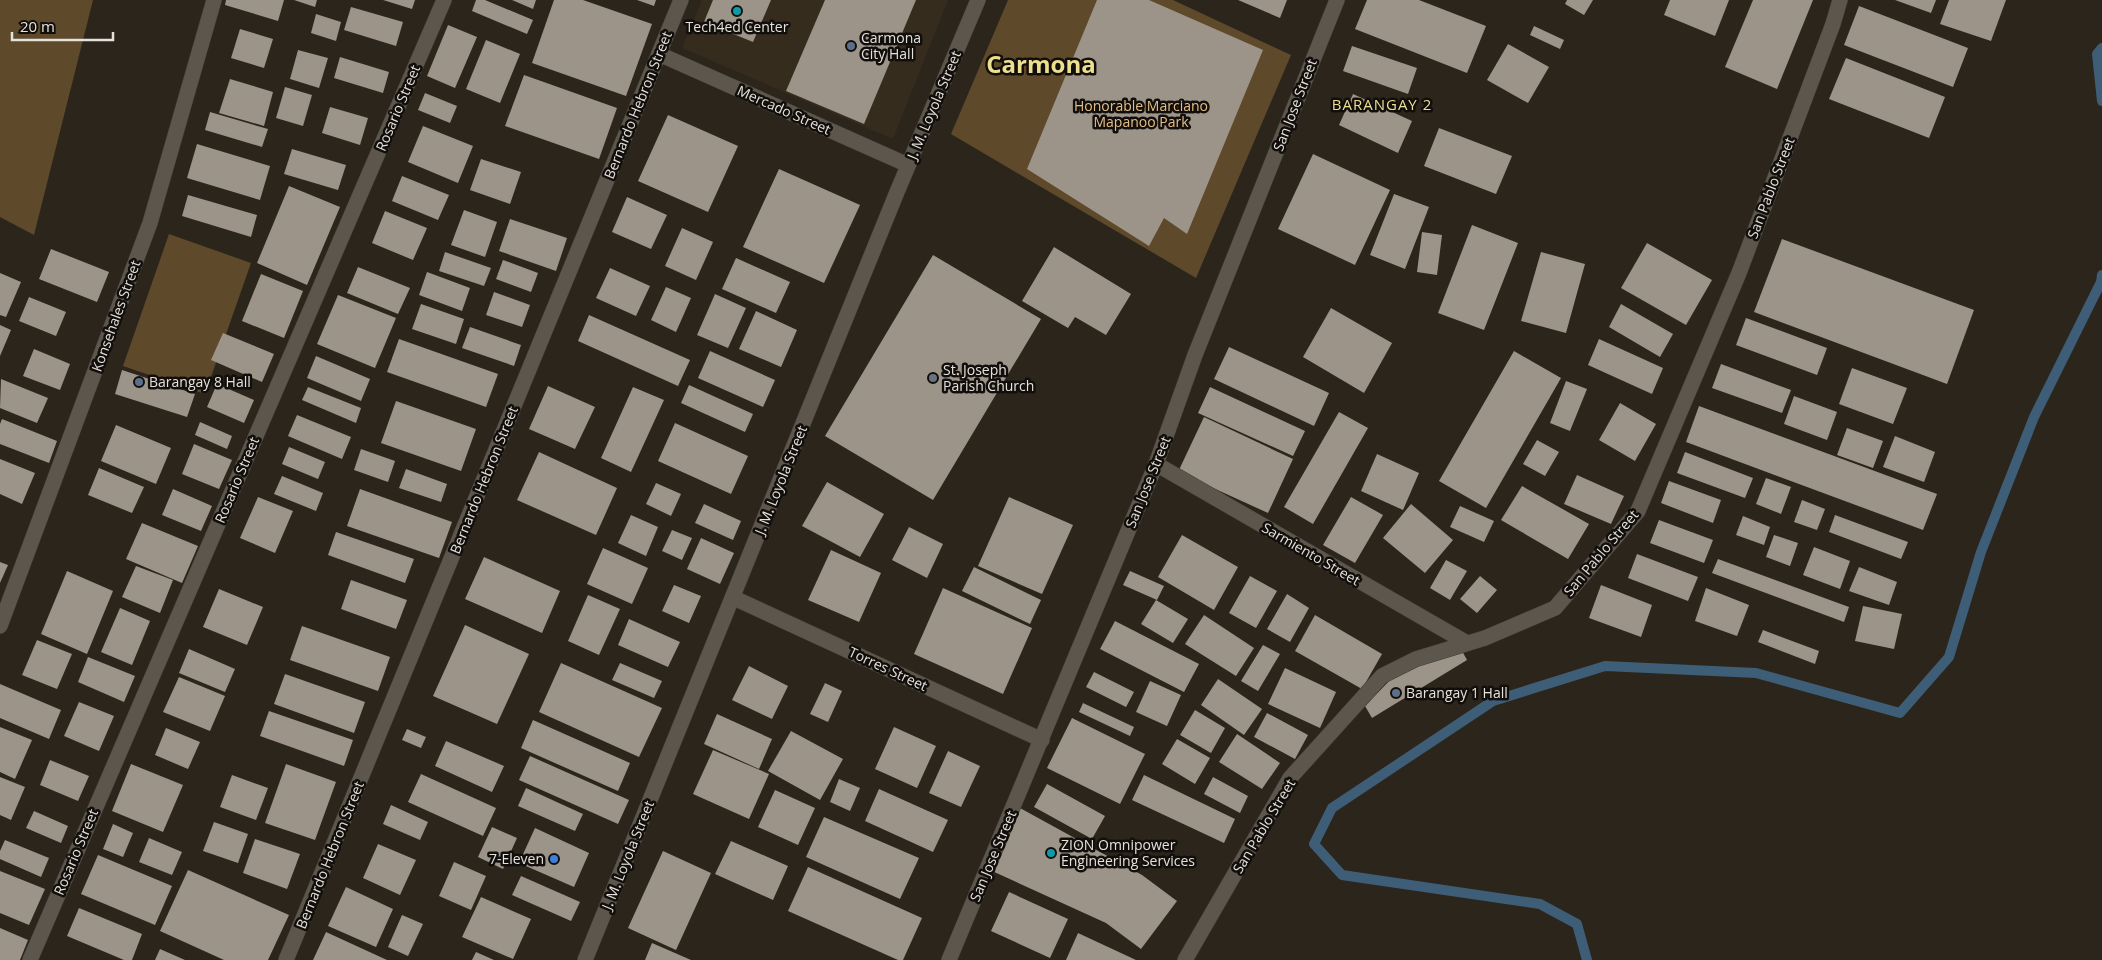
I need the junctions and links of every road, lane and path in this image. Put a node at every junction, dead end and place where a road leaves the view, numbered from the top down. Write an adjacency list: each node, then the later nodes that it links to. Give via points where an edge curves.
1 (214, 0): 11 (street, Konsehales Street, via 150,223)
2 (444, 0): 14 (street, Rosario Street)
3 (681, 0): 7 (street, Bernardo Hebron Street)
4 (978, 0): 8 (street, J. M. Loyola Street)
5 (1337, 0): 9 (street, San Jose Street, via 1195,355)
6 (1840, 0): 12 (street, San Pablo Street, via 1738,273 1638,511 1555,608)
7 (659, 54): 8 (street, Mercado Street); 15 (street, Bernardo Hebron Street)
8 (908, 165): 10 (street, J. M. Loyola Street)
9 (1156, 464): 12 (street, Sarmiento Street); 13 (street, San Jose Street)
10 (734, 598): 13 (street, Torres Street); 16 (street, J. M. Loyola Street)
11 (0, 626)
12 (1467, 643): 18 (street, San Pablo Street, via 1416,659 1382,676 1290,778)
13 (1042, 740): 17 (street, San Jose Street)
14 (30, 960)
15 (286, 960)
16 (585, 960)
17 (949, 960)
18 (1184, 960)

